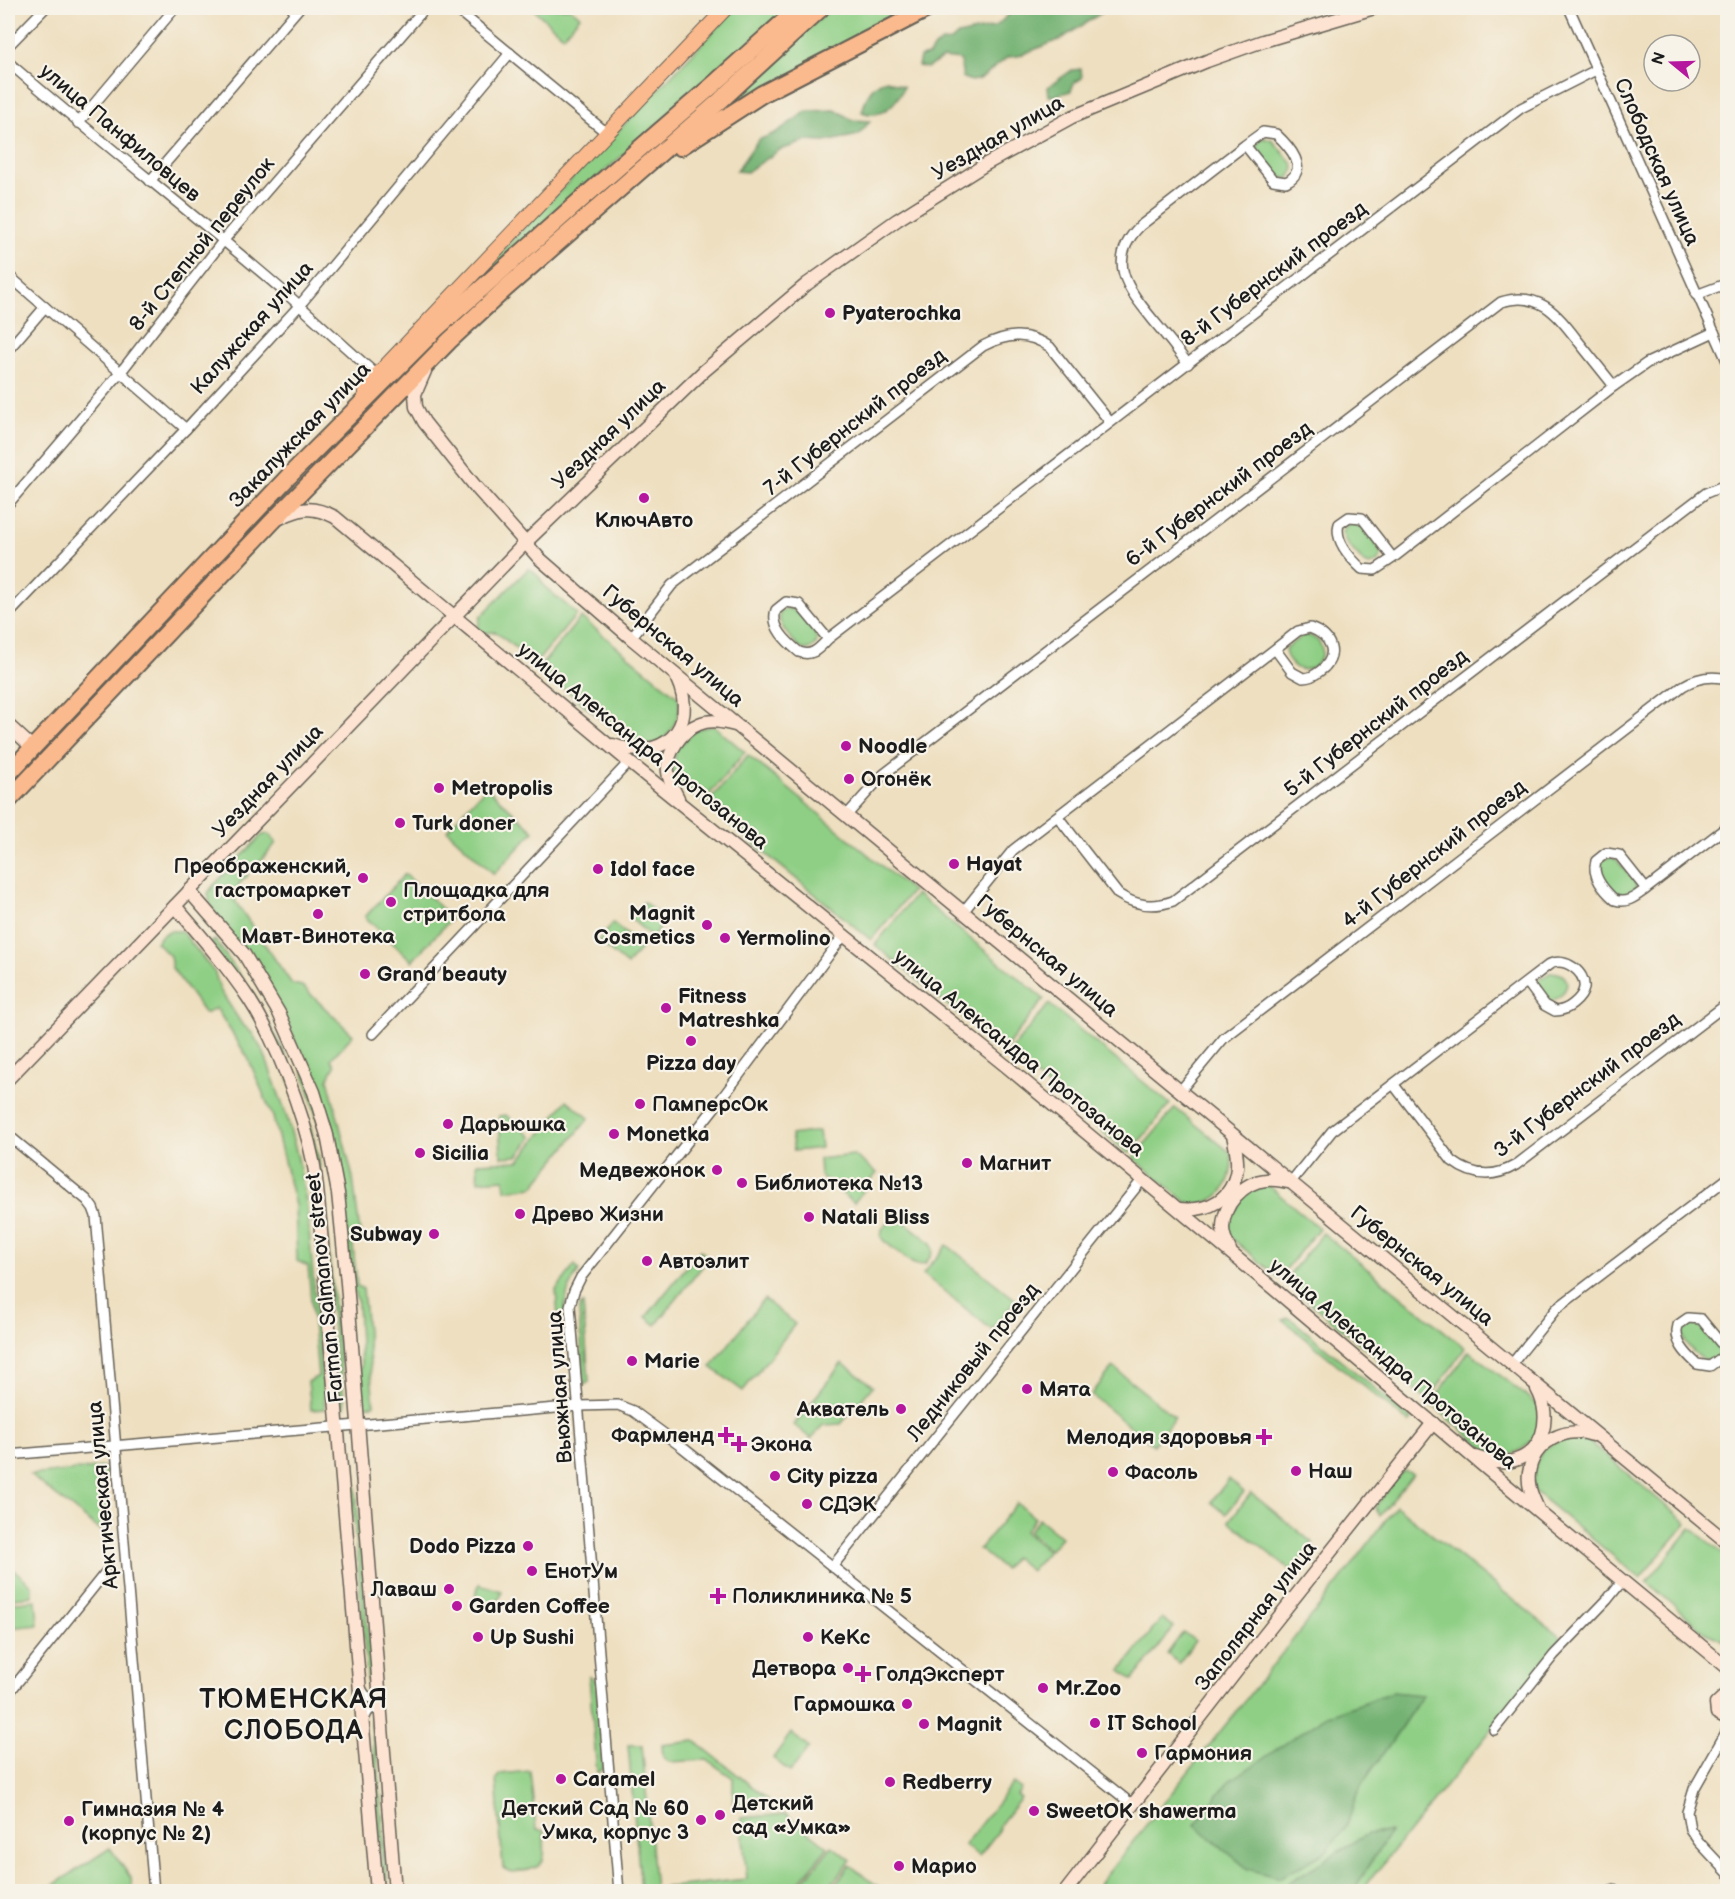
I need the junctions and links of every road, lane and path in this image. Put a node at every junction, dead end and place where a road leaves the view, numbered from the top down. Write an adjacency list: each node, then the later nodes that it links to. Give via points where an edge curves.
1 (45, 8): 12 (street)
2 (175, 8): 16 (street)
3 (299, 8): 20 (street)
4 (425, 8): 21 (street, 8-й Степной переулок)
5 (455, 8): 13 (street)
6 (726, 8): 17 (main road)
7 (799, 8): 35 (highway, Закалужская улица, via 436,328)
8 (821, 8): 19 (highway)
9 (929, 8): 19 (highway, via 762,94)
10 (1374, 8): 41 (street, Уездная улица, via 1241,49 1072,117 986,164 897,220 807,284 743,337)
11 (1569, 8): 15 (street, Слободская улица)
12 (8, 50)
13 (510, 53): 17 (street); 25 (street, Калужская улица)
14 (8, 57): 16 (street, улица Панфиловцев, via 8,62)
15 (1596, 70): 24 (street, Слободская улица); 31 (street, 8-й Губернский проезд, via 1521,108)
16 (78, 123): 20 (street, улица Панфиловцев)
17 (608, 134): 33 (main road)
18 (1245, 145): 18 (street, 8-й Губернский проезд, via 1273,180 1286,182 1296,175 1298,162 1276,134 1263,132); 31 (street, 8-й Губернский проезд, via 1140,226 1124,250 1122,270 1129,288)
19 (632, 179): 29 (highway)
20 (150, 181): 21 (street, улица Панфиловцев)
21 (223, 241): 25 (street, улица Панфиловцев); 32 (street, 8-й Степной переулок)
22 (8, 275): 26 (street)
23 (1728, 283): 24 (street)
24 (1696, 295): 27 (street, Слободская улица)
25 (299, 306): 33 (street, улица Панфиловцев); 37 (street, Калужская улица)
26 (45, 307): 28 (street); 32 (street)
27 (1714, 332): 30 (street, Слободская улица); 34 (street, via 1647,363)
28 (8, 350)
29 (435, 355): 40 (highway); 41 (street, Губернская улица, via 415,394 416,407 424,422)
30 (1728, 363)
31 (1188, 364): 36 (street)
32 (120, 374): 37 (street); 39 (street, 8-й Степной переулок)
33 (377, 375): 35 (main road)
34 (1614, 386): 42 (street); 58 (street, 6-й Губернский проезд, via 1553,311 1529,300 1501,302 884,774)
35 (347, 418): 53 (highway, Закалужская улица)
36 (1110, 422): 45 (street, 7-й Губернский проезд, via 1050,347 1023,335 995,340 982,346 672,585); 46 (street)
37 (186, 429): 43 (street, Калужская улица)
38 (1728, 484): 59 (street, 5-й Губернский проезд, via 1706,493 1173,901 1144,905 1118,894)
39 (8, 504)
40 (271, 523): 44 (street, улица Александра Протозанова, via 309,508 335,517); 56 (highway)
41 (525, 543): 44 (street, Уездная улица); 45 (street, Губернская улица)
42 (1393, 558): 42 (street, via 1362,518 1349,517 1339,524 1340,542 1362,569 1375,570)
43 (8, 615)
44 (454, 616): 52 (street, улица Александра Протозанова); 62 (street, Уездная улица)
45 (631, 638): 48 (street, Губернская улица)
46 (828, 639): 46 (street, via 799,604 786,603 776,610 774,623 799,652 811,654)
47 (1275, 649): 47 (street, via 1292,672 1303,678 1315,675 1332,656 1329,645 1310,628 1298,631); 59 (street)
48 (675, 674): 51 (street, Губернская улица); 52 (street, via 683,691 685,709 672,738 639,751)
49 (1728, 679): 71 (street, 4-й Губернский проезд, via 1710,676 1683,686 1224,1038)
50 (8, 725): 53 (street)
51 (739, 727): 57 (street, via 724,722 698,724 676,743 669,755 668,771); 58 (street, Губернская улица)
52 (606, 743): 54 (street, улица Александра Протозанова)
53 (33, 748): 55 (highway, Закалужская улица)
54 (628, 762): 57 (street, улица Александра Протозанова); 68 (street)
55 (8, 774)
56 (8, 801)
57 (681, 803): 65 (street, улица Александра Протозанова)
58 (846, 816): 64 (street, Губернская улица)
59 (1058, 817): 64 (street, via 1013,850)
60 (1728, 826): 61 (street)
61 (1646, 889): 61 (street, via 1619,855 1606,853 1596,861 1597,879 1615,900 1628,901)
62 (189, 891): 63 (street, Уездная улица); 84 (street, Farman Salmanov street, via 244,954 279,1012 314,1092 338,1193)
63 (175, 906): 69 (street, Уездная улица); 85 (street, Farman Salmanov street, via 250,1001 271,1040 298,1108 316,1184)
64 (963, 912): 71 (street, Губернская улица)
65 (844, 935): 75 (street, улица Александра Протозанова); 82 (street, Вьюжная улица, via 581,1277 570,1306)
66 (1527, 982): 66 (street, via 1550,964 1562,961 1581,978 1584,989 1567,1008 1555,1011 1544,1005); 70 (street)
67 (1728, 1003): 70 (street, 3-й Губернский проезд, via 1516,1165 1498,1173 1479,1174 1452,1161)
68 (373, 1034)
69 (8, 1079)
70 (1394, 1085): 76 (street, via 1332,1131)
71 (1180, 1091): 73 (street, Губернская улица)
72 (8, 1135): 87 (street, Арктическая улица, via 81,1195 96,1216)
73 (1233, 1135): 76 (street, Губернская улица); 77 (street, via 1237,1166 1225,1194 1212,1205 1196,1210)
74 (1728, 1178): 80 (street, via 1556,1309)
75 (1142, 1180): 77 (street, улица Александра Протозанова); 92 (street, Ледниковый проезд)
76 (1290, 1183): 78 (street, via 1264,1180 1234,1197 1223,1229); 80 (street, Губернская улица)
77 (1178, 1209): 78 (street, улица Александра Протозанова)
78 (1232, 1253): 83 (street, улица Александра Протозанова)
79 (1728, 1352): 79 (street, via 1701,1319 1688,1318 1678,1325 1679,1343 1697,1364 1710,1366)
80 (1511, 1365): 81 (street, Губернская улица)
81 (1532, 1381): 86 (street, Губернская улица); 89 (street, via 1546,1412 1538,1442 1525,1456 1509,1462)
82 (579, 1406): 84 (street); 92 (street, via 618,1405 633,1411); 109 (street, Вьюжная улица)
83 (1433, 1423): 89 (street, улица Александра Протозанова); 104 (street, Заполярная улица)
84 (359, 1425): 85 (street); 96 (street, Farman Salmanov street)
85 (338, 1426): 87 (street); 97 (street, Farman Salmanov street)
86 (1597, 1436): 90 (street, via 1565,1433 1546,1442 1535,1455 1529,1473); 91 (street, Губернская улица)
87 (117, 1444): 88 (street); 106 (street, Арктическая улица)
88 (8, 1455)
89 (1471, 1456): 90 (street, улица Александра Протозанова)
90 (1539, 1512): 94 (street, улица Александра Протозанова)
91 (1728, 1543)
92 (832, 1567): 104 (street)
93 (105, 1573): 98 (street, Арктическая улица)
94 (1623, 1580): 95 (street, улица Александра Протозанова); 103 (street, via 1554,1655)
95 (1728, 1668)
96 (380, 1686): 97 (street, via 374,1698 365,1696); 101 (street, Farman Salmanov street)
97 (361, 1688): 100 (street, Farman Salmanov street)
98 (8, 1694)
99 (1728, 1694): 102 (street, via 1716,1704 1717,1713)
100 (364, 1720): 101 (street, via 366,1712 375,1709); 107 (street, Farman Salmanov street)
101 (382, 1720): 108 (street, Farman Salmanov street)
102 (1727, 1721): 105 (street, via 1687,1812 1690,1829)
103 (1494, 1730)
104 (1134, 1805): 110 (street, Заполярная улица)
105 (1728, 1873)
106 (154, 1892)
107 (377, 1892)
108 (395, 1892)
109 (619, 1892)
110 (1065, 1892)

